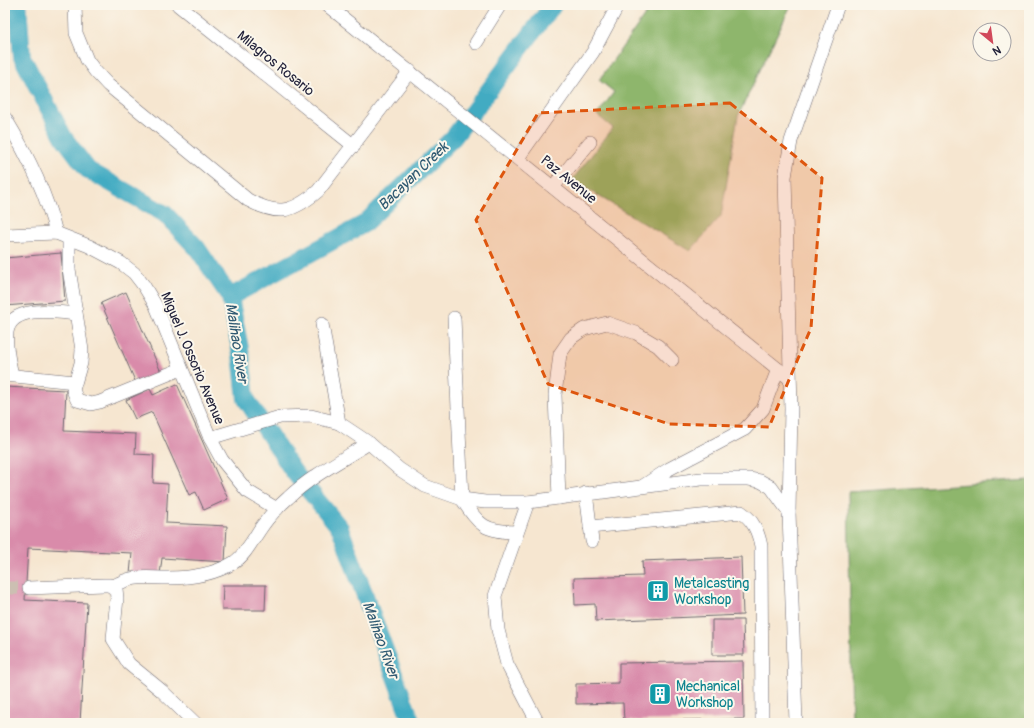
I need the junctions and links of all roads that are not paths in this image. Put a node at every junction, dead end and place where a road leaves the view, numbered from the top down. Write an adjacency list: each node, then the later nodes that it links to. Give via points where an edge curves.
1 (74, 5): 11 (street, via 76,33 87,60 95,71 108,85 248,200 262,207 281,211 305,202 326,182)
2 (178, 5): 11 (street, Milagros Rosario)
3 (327, 5): 8 (street, Paz Avenue)
4 (500, 5): 7 (street)
5 (618, 5): 12 (street, via 593,52)
6 (838, 5): 24 (street, via 786,161 784,199)
7 (476, 43)
8 (410, 71): 11 (street); 12 (street, Paz Avenue)
9 (5, 118): 14 (street, via 36,176 51,212)
10 (590, 142): 13 (street)
11 (354, 146)
12 (518, 158): 13 (street, Paz Avenue)
13 (553, 187): 22 (street, Paz Avenue)
14 (56, 233): 15 (street, Miguel J. Ossorio Avenue); 16 (street, Miguel J. Ossorio Avenue)
15 (5, 235)
16 (69, 239): 17 (street, via 69,269); 21 (street, Miguel J. Ossorio Avenue, via 122,263 134,273 156,306)
17 (76, 314): 23 (street, via 40,311 25,313 9,325); 25 (street, via 82,363)
18 (454, 318): 32 (street)
19 (322, 324): 26 (street)
20 (672, 360): 31 (street, via 658,346 636,333 607,323 584,329 571,338 560,354 556,395)
21 (181, 368): 25 (street, via 91,404 77,400 73,390); 27 (street, Miguel J. Ossorio Avenue)
22 (778, 369): 24 (street, Paz Avenue); 29 (street, via 763,408 745,429 669,469)
23 (8, 375): 25 (street)
24 (789, 378): 35 (street)
25 (75, 382)
26 (339, 423): 27 (street, Miguel J. Ossorio Avenue, via 311,416 280,417); 28 (street, Miguel J. Ossorio Avenue)
27 (210, 438): 34 (street, via 222,460 247,491)
28 (369, 443): 32 (street, Miguel J. Ossorio Avenue, via 399,469 425,486); 34 (street, via 289,496)
29 (640, 488): 30 (street, Miguel J. Ossorio Avenue); 35 (street, Miguel J. Ossorio Avenue, via 701,479 749,479 771,487)
30 (586, 493): 31 (street, Miguel J. Ossorio Avenue); 36 (street)
31 (559, 498): 33 (street, Miguel J. Ossorio Avenue)
32 (462, 499): 33 (street, Miguel J. Ossorio Avenue); 37 (street, via 478,522 499,532)
33 (528, 502): 37 (street)
34 (277, 509): 39 (street, via 236,560 222,568 200,576 134,577)
35 (789, 512): 44 (street)
36 (590, 527): 38 (street); 43 (street, via 741,512 749,517 761,546)
37 (517, 532): 42 (street, via 495,596 498,630 507,664)
38 (592, 541)
39 (112, 587): 40 (street, via 104,585); 41 (street, via 116,590 117,598 112,639 129,664)
40 (29, 588)
41 (195, 723)
42 (538, 723)
43 (762, 723)
44 (796, 723)

